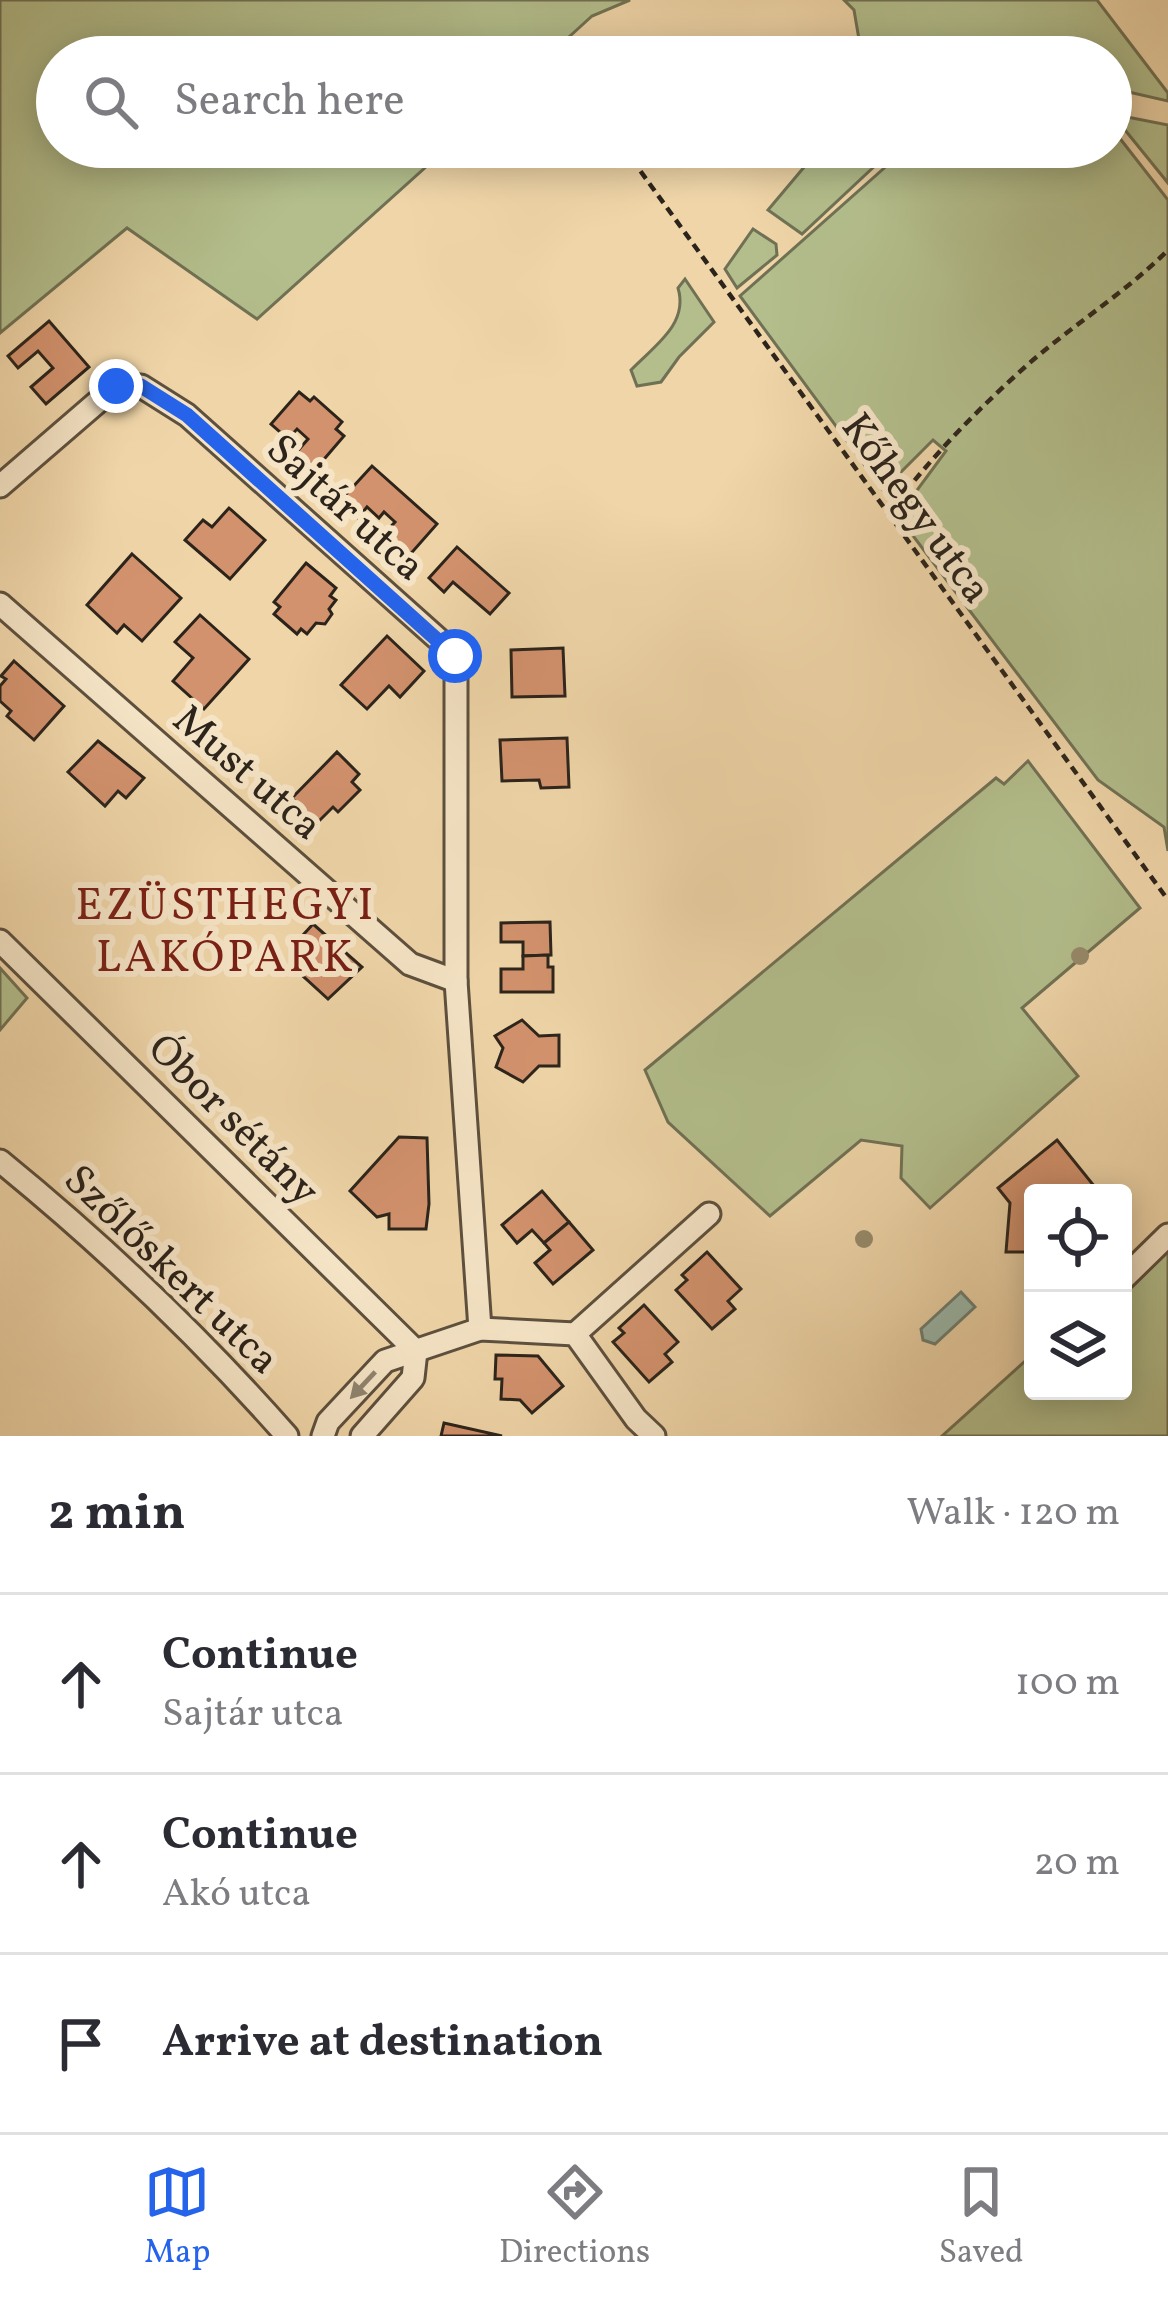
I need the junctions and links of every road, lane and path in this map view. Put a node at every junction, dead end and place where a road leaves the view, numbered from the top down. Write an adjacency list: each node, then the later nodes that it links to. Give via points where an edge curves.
1 (638, 168): 4 (path, Kőhegy utca)
2 (1168, 250): 4 (path, via 1028,364 925,464)
3 (0, 486): 8 (street, Sajtár utca, via 116,386 141,386 187,415 455,656)
4 (887, 516): 6 (path, Kőhegy utca)
5 (0, 604): 8 (street, Must utca, via 410,964)
6 (1168, 900)
7 (0, 941): 15 (street, Óbor sétány)
8 (456, 981): 13 (street)
9 (0, 1161): 16 (street, Szőlőskert utca, via 221,1360)
10 (709, 1214): 14 (street)
11 (1168, 1235): 12 (street)
12 (1132, 1270)
13 (480, 1329): 14 (street); 15 (street)
14 (575, 1334): 19 (street)
15 (416, 1351): 17 (street, one-way to 17, via 385,1361); 18 (street, via 412,1378)
16 (287, 1436)
17 (323, 1436)
18 (362, 1436)
19 (655, 1436)

